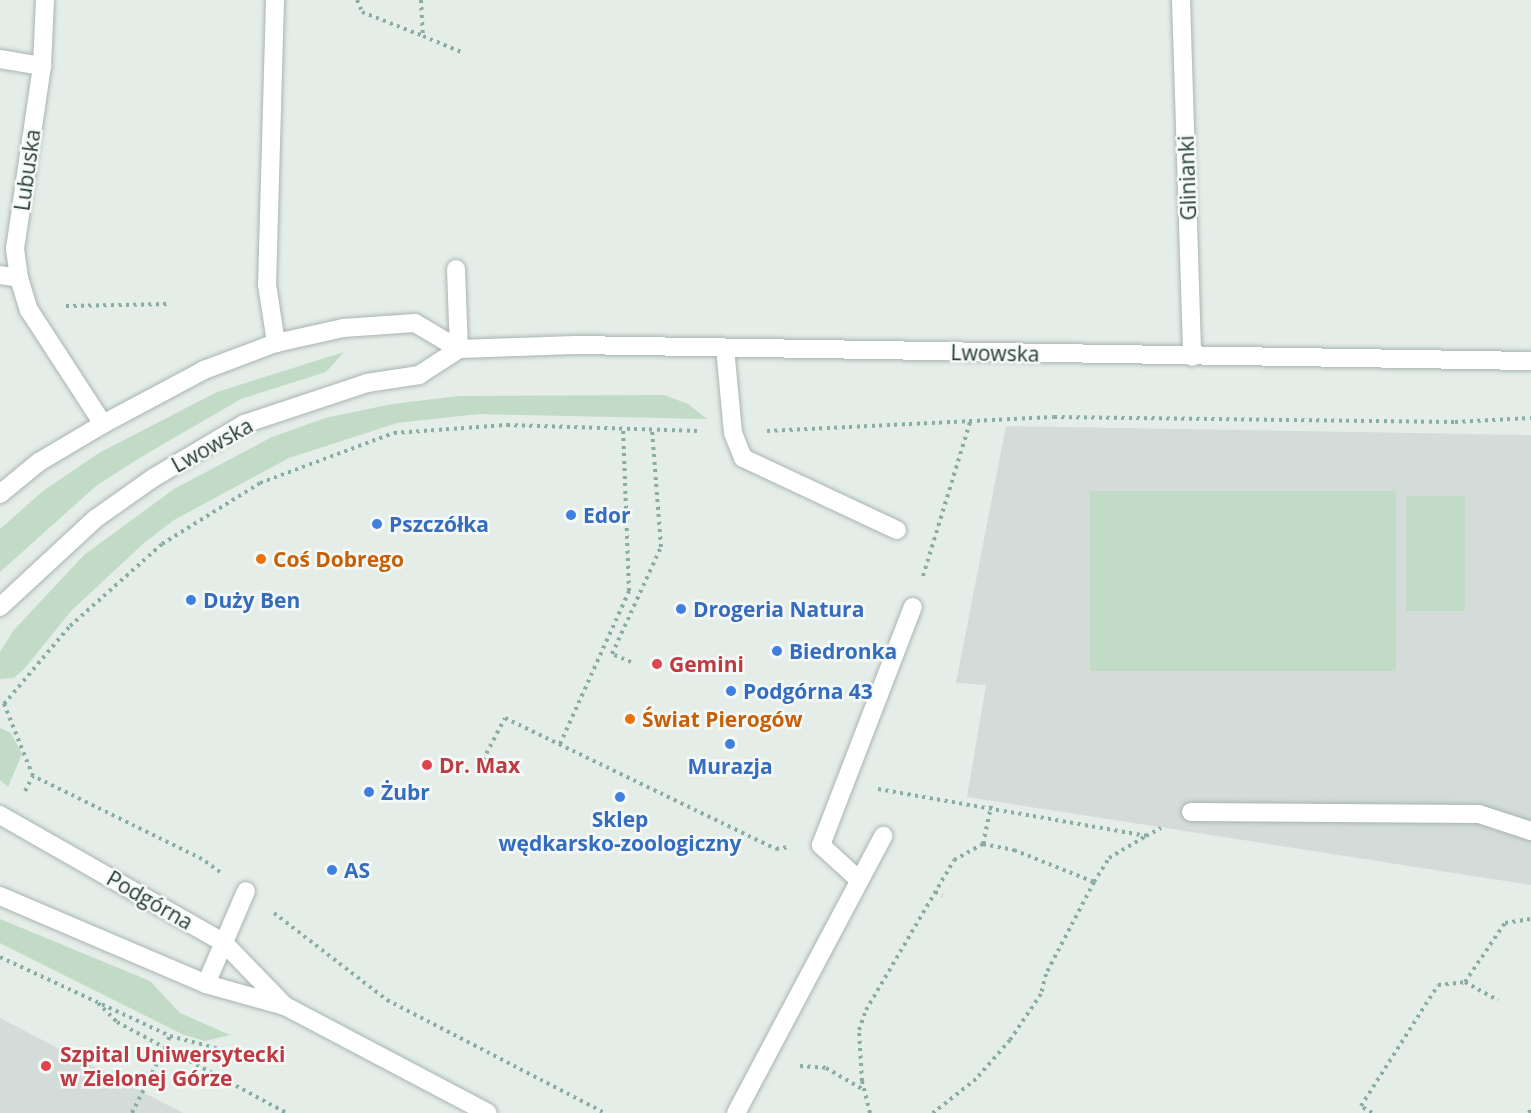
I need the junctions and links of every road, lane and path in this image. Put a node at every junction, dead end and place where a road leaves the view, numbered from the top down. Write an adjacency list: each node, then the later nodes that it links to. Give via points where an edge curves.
1 (45, 0): 9 (street, Lubuska)
2 (276, 0): 15 (street, via 267,284)
3 (357, 0): 6 (path, via 362,12)
4 (421, 0): 6 (path)
5 (1181, 0): 18 (street, Glinianki)
6 (423, 36): 7 (path)
7 (461, 52)
8 (0, 59): 9 (street)
9 (42, 66): 12 (street, Lubuska, via 15,249)
10 (456, 269): 17 (street)
11 (0, 275): 12 (street)
12 (19, 278): 14 (street, Lubuska)
13 (171, 304): 14 (path)
14 (29, 310): 22 (street, Lubuska)
15 (276, 343): 17 (street, via 343,328 415,323); 22 (street, via 204,370)
16 (725, 348): 17 (street, Lwowska, via 575,345); 18 (street, Lwowska); 25 (street)
17 (459, 349): 29 (street, Lwowska, via 419,375 367,383 244,424 153,478 96,519)
18 (1192, 357): 19 (street, Lwowska)
19 (1531, 361)
20 (1531, 418): 21 (path, via 1455,422)
21 (971, 419): 25 (path); 28 (path)
22 (103, 424): 26 (street, via 39,462)
23 (623, 429): 24 (path); 32 (path, via 628,591); 34 (path, via 507,424 394,433 260,483 162,544 70,626 4,704)
24 (652, 429): 25 (path); 31 (path, via 660,547 612,654)
25 (734, 433): 27 (street, via 743,458)
26 (0, 494)
27 (897, 530)
28 (922, 578)
29 (0, 607)
30 (913, 607): 35 (street)
31 (631, 662)
32 (560, 744): 33 (path, via 505,718); 44 (path)
33 (483, 760)
34 (33, 776): 36 (path); 47 (path, via 202,860)
35 (844, 784): 37 (path); 45 (street, via 821,845)
36 (21, 798)
37 (991, 806): 42 (path); 43 (path)
38 (1191, 812): 40 (street, via 1479,814); 42 (path)
39 (0, 815): 52 (street, Podgórna)
40 (1531, 831)
41 (883, 836): 45 (street)
42 (1146, 836): 46 (path, via 1109,858)
43 (983, 843): 46 (path, via 1014,850); 48 (path, via 954,860)
44 (776, 849)
45 (859, 880): 67 (street)
46 (1094, 882): 69 (path, via 1046,974 1041,994 1010,1040 976,1079)
47 (246, 891): 52 (street); 66 (path, via 387,1000)
48 (935, 892): 49 (path); 62 (path, via 859,1030)
49 (942, 895)
50 (0, 896): 55 (street, Podgórna)
51 (1531, 918): 54 (path, via 1505,923)
52 (224, 943): 55 (street); 58 (street, Podgórna)
53 (0, 957): 57 (path)
54 (1465, 982): 56 (path); 70 (path, via 1438,985 1361,1106)
55 (206, 984): 58 (street, Podgórna)
56 (1498, 1000)
57 (98, 1003): 60 (path, via 169,1038); 64 (path, via 117,1022)
58 (285, 1006): 65 (street, Podgórna)
59 (163, 1051): 63 (path)
60 (242, 1055)
61 (795, 1066): 62 (path, via 826,1068)
62 (865, 1091): 68 (path)
63 (132, 1113)
64 (287, 1113)
65 (488, 1113)
66 (605, 1113)
67 (736, 1113)
68 (870, 1113)
69 (933, 1113)
70 (1371, 1113)

